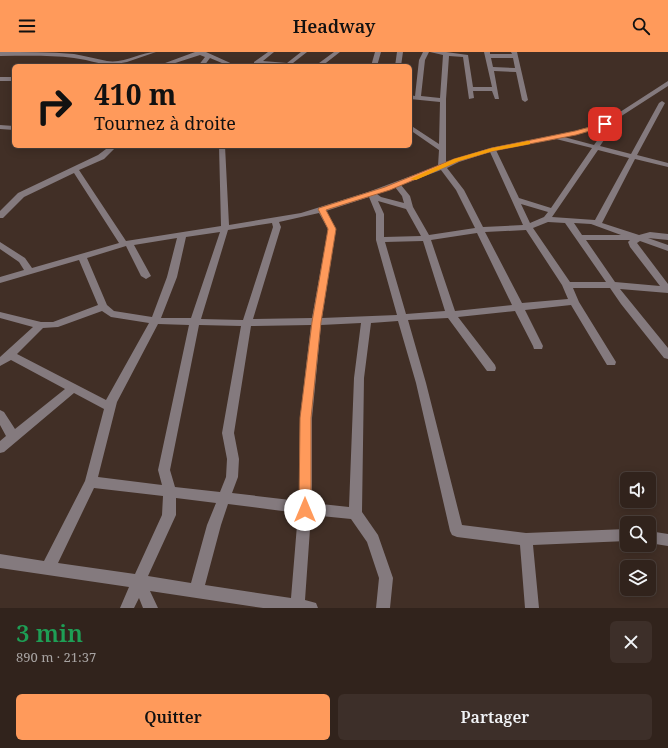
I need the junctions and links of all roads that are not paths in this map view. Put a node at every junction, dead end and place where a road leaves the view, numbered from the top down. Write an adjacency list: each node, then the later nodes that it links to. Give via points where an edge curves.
1 (153, 52): 17 (street)
2 (200, 52): 15 (street); 20 (street)
3 (271, 52): 23 (street)
4 (304, 52): 24 (street)
5 (337, 52): 25 (street)
6 (378, 52): 26 (street)
7 (400, 52): 27 (street)
8 (426, 52): 36 (street, via 422,60)
9 (433, 52): 12 (street)
10 (456, 53): 12 (street); 33 (street, via 466,56)
11 (0, 54): 16 (street, via 57,55)
12 (446, 54): 39 (street)
13 (488, 54): 14 (street); 28 (street)
14 (514, 54): 29 (street)
15 (208, 56): 21 (street); 22 (street)
16 (95, 60): 17 (street); 18 (street)
17 (108, 63): 19 (street)
18 (92, 64)
19 (111, 64)
20 (166, 64)
21 (203, 64)
22 (228, 64)
23 (256, 64)
24 (288, 64)
25 (321, 64)
26 (375, 64)
27 (398, 64)
28 (491, 69): 29 (street); 34 (street)
29 (518, 70): 40 (street)
30 (0, 79): 31 (street)
31 (12, 79)
32 (668, 83): 41 (street)
33 (470, 89): 34 (street); 37 (street)
34 (495, 89): 38 (street)
35 (412, 98): 36 (street)
36 (418, 98): 39 (street)
37 (471, 98)
38 (497, 98)
39 (443, 100): 51 (street)
40 (525, 100)
41 (641, 102): 42 (street); 43 (street)
42 (665, 103): 53 (street)
43 (605, 124): 47 (street); 48 (street, via 609,128)
44 (0, 127): 46 (street)
45 (412, 127): 51 (street)
46 (12, 128)
47 (555, 137): 48 (street); 52 (street)
48 (596, 147): 53 (street); 62 (street)
49 (112, 148): 56 (street, via 101,157)
50 (222, 148): 69 (street)
51 (443, 150): 55 (street)
52 (492, 150): 55 (street, via 456,160); 59 (street)
53 (633, 156): 54 (street); 67 (street)
54 (668, 165)
55 (442, 167): 57 (street); 70 (street, via 460,190)
56 (75, 169): 63 (street, via 21,195); 77 (street)
57 (397, 185): 58 (street); 60 (street, via 406,196)
58 (371, 194): 60 (street, via 378,200); 61 (street); 76 (street, via 380,214)
59 (516, 200): 62 (street); 68 (street)
60 (409, 207): 73 (street)
61 (321, 209): 65 (street); 96 (street, via 332,229)
62 (552, 211): 64 (street)
63 (0, 216)
64 (547, 219): 66 (street); 68 (street)
65 (275, 221): 69 (street); 97 (street, via 277,227)
66 (568, 221): 67 (street); 74 (street)
67 (597, 224): 75 (street)
68 (528, 227): 70 (street); 84 (street)
69 (225, 228): 71 (street); 95 (street)
70 (480, 230): 73 (street); 89 (street)
71 (182, 234): 77 (street); 93 (street, via 172,277)
72 (668, 237): 75 (street, via 650,235)
73 (426, 238): 76 (street); 90 (street)
74 (581, 238): 75 (street); 85 (street)
75 (640, 238): 79 (street); 86 (street, via 632,242 634,247)
76 (380, 240): 92 (street)
77 (126, 243): 80 (street); 82 (street)
78 (0, 245): 81 (street, via 22,260)
79 (668, 248)
80 (82, 256): 81 (street); 88 (street)
81 (30, 272): 83 (street)
82 (146, 276)
83 (0, 280)
84 (567, 285): 85 (street); 87 (street)
85 (613, 285): 86 (street); 101 (street)
86 (668, 290)
87 (574, 302): 89 (street); 103 (street)
88 (102, 307): 93 (street, via 111,314); 98 (street, via 54,325)
89 (518, 307): 90 (street); 99 (street)
90 (451, 314): 92 (street); 104 (street)
91 (0, 315): 98 (street)
92 (402, 317): 94 (street); 117 (street, via 457,531)
93 (155, 320): 95 (street); 106 (street)
94 (366, 320): 96 (street); 114 (street, via 359,378)
95 (195, 322): 97 (street); 111 (street, via 164,470)
96 (316, 322): 97 (street); 113 (street, via 306,418)
97 (247, 323): 112 (street, via 228,433 233,459 232,476)
98 (41, 325): 100 (street)
99 (538, 346)
100 (10, 355): 102 (street); 105 (street)
101 (668, 355)
102 (0, 362)
103 (611, 362)
104 (491, 368)
105 (72, 389): 106 (street); 108 (street)
106 (110, 407): 110 (street)
107 (0, 415): 108 (street)
108 (13, 437): 109 (street)
109 (0, 448)
110 (91, 482): 111 (street); 120 (street)
111 (170, 492): 112 (street); 121 (street, via 169,515)
112 (224, 498): 113 (street); 122 (street)
113 (305, 508): 114 (street); 123 (street)
114 (355, 514): 127 (street, via 373,539 386,578)
115 (620, 535): 117 (street)
116 (656, 538): 118 (street)
117 (526, 539): 128 (street)
118 (668, 540)
119 (0, 561): 120 (street)
120 (48, 568): 121 (street)
121 (139, 582): 122 (street); 124 (street); 125 (street)
122 (196, 590): 123 (street)
123 (297, 607): 126 (street)
124 (128, 608)
125 (151, 608)
126 (311, 608)
127 (383, 608)
128 (532, 608)

